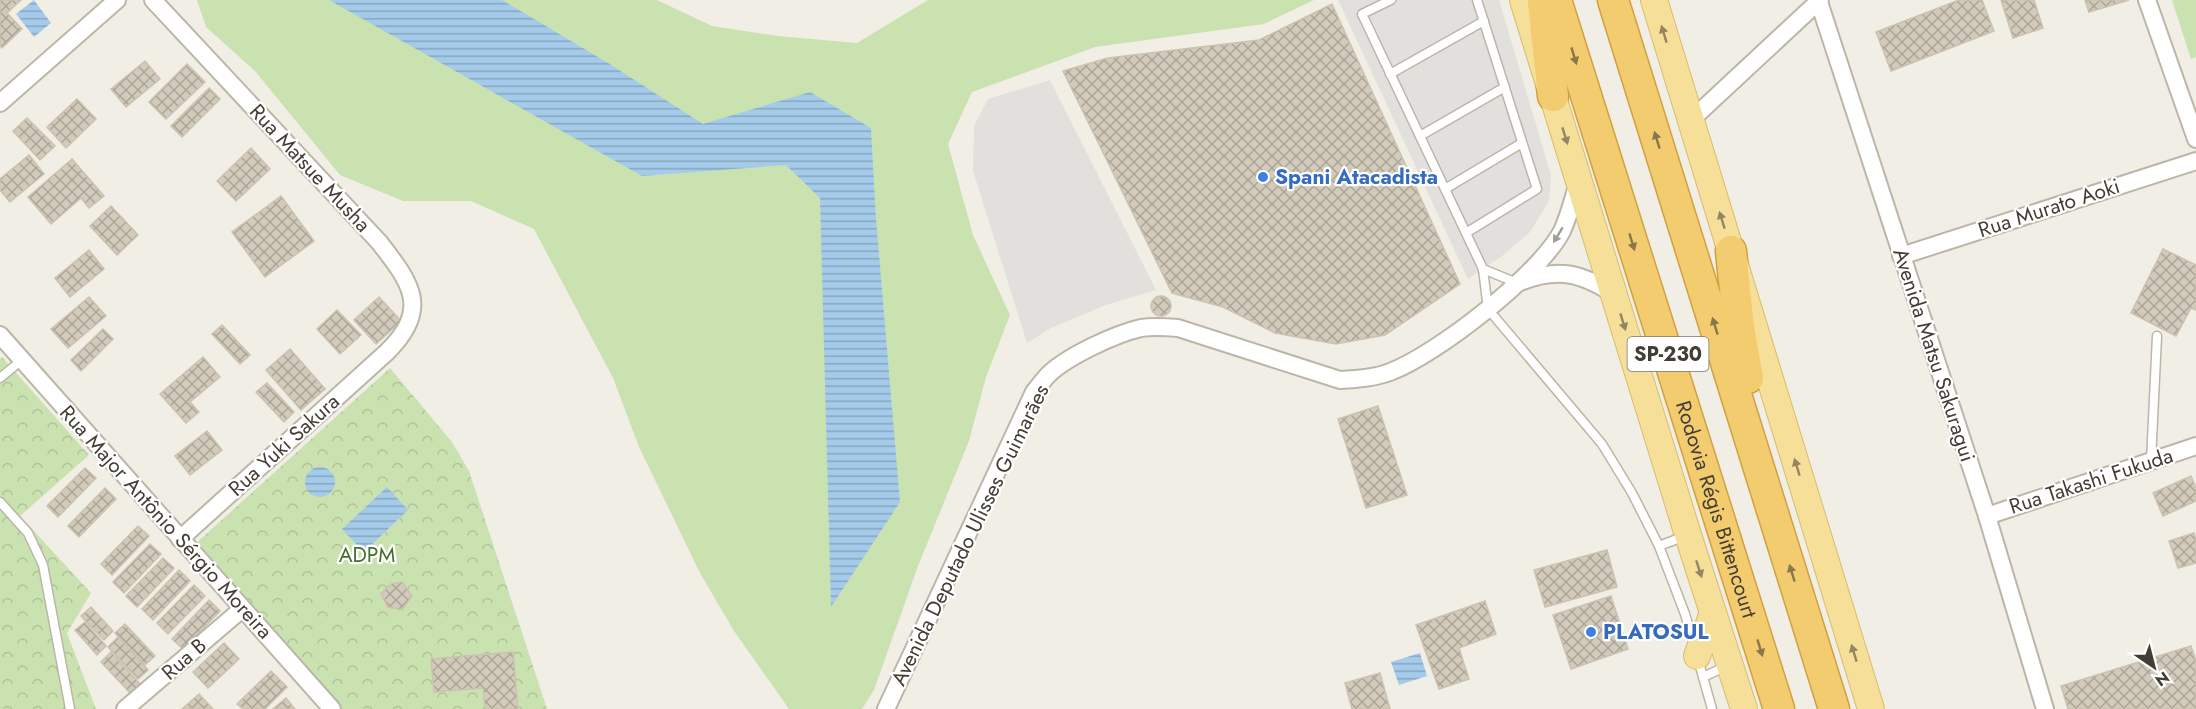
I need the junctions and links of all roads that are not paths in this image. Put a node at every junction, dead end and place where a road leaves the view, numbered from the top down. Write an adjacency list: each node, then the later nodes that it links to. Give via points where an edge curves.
1 (117, 0): 16 (street)
2 (153, 0): 33 (street, Rua Matsue Musha, via 398,267 413,296 414,308 403,336)
3 (1391, 0): 13 (lane, via 1362,14)
4 (1477, 0): 12 (lane)
5 (1523, 0): 15 (main road)
6 (1542, 0): 15 (highway)
7 (1556, 0): 54 (highway, Rodovia Régis Bittencourt / SP-230, one-way to 54)
8 (1613, 0): 41 (highway, SP-230, one-way to 8)
9 (1654, 0): 17 (main road, one-way to 9)
10 (2147, 0): 19 (street)
11 (1822, 1): 17 (street); 26 (street, Avenida Matsu Sakuragui)
12 (1484, 21): 13 (lane); 14 (lane)
13 (1390, 74): 18 (lane)
14 (1505, 87): 18 (lane); 20 (lane)
15 (1553, 96): 22 (main road, one-way to 22)
16 (0, 103)
17 (1691, 120): 25 (main road, one-way to 17)
18 (1420, 136): 23 (lane)
19 (2196, 139)
20 (1522, 143): 23 (lane); 24 (lane, via 1537,189)
21 (2196, 161): 26 (street, Rua Murato Aoki)
22 (1579, 180): 28 (street, Avenida Deputado Ulisses Guimarães, one-way to 28, via 1562,232); 29 (main road)
23 (1445, 189): 24 (lane)
24 (1466, 233): 27 (lane)
25 (1731, 251): 41 (highway, via 1739,328); 56 (main road, one-way to 25)
26 (1901, 256): 39 (street, Avenida Matsu Sakuragui)
27 (1483, 269): 28 (lane); 30 (lane)
28 (1517, 283): 29 (street, Avenida Deputado Ulisses Guimarães, via 1554,272 1594,281); 30 (street, Avenida Deputado Ulisses Guimarães)
29 (1614, 294): 40 (main road, one-way to 40)
30 (1488, 309): 43 (lane, via 1602,444); 51 (street, Avenida Deputado Ulisses Guimarães, via 1416,360 1364,379 1340,380 1178,328 1162,327 1122,334 1065,362 1034,392)
31 (0, 335): 34 (street, Rua Major Antônio Sérgio Moreira)
32 (2157, 336): 37 (lane)
33 (387, 352): 42 (street, Rua Yuki Sakura)
34 (22, 360): 35 (lane); 42 (street, Rua Major Antônio Sérgio Moreira)
35 (0, 378)
36 (2196, 447): 37 (street, Rua Takashi Fukuda)
37 (2151, 461): 39 (street, Rua Takashi Fukuda)
38 (0, 502): 48 (lane, via 28,533 43,565)
39 (1987, 516): 57 (street, Avenida Matsu Sakuragui)
40 (1688, 534): 43 (lane); 45 (main road, one-way to 45)
41 (1780, 534): 55 (highway, SP-230, one-way to 41)
42 (180, 539): 44 (street, Rua Major Antônio Sérgio Moreira)
43 (1659, 546): 47 (lane)
44 (242, 609): 49 (street, Rua B); 50 (street, Rua Major Antônio Sérgio Moreira)
45 (1713, 613): 46 (main road); 47 (main road)
46 (1730, 665): 47 (lane); 53 (main road)
47 (1700, 666): 52 (lane)
48 (70, 709)
49 (125, 709)
50 (332, 709)
51 (886, 709)
52 (1712, 709)
53 (1744, 709)
54 (1779, 709)
55 (1834, 709)
56 (1871, 709)
57 (2045, 709)

